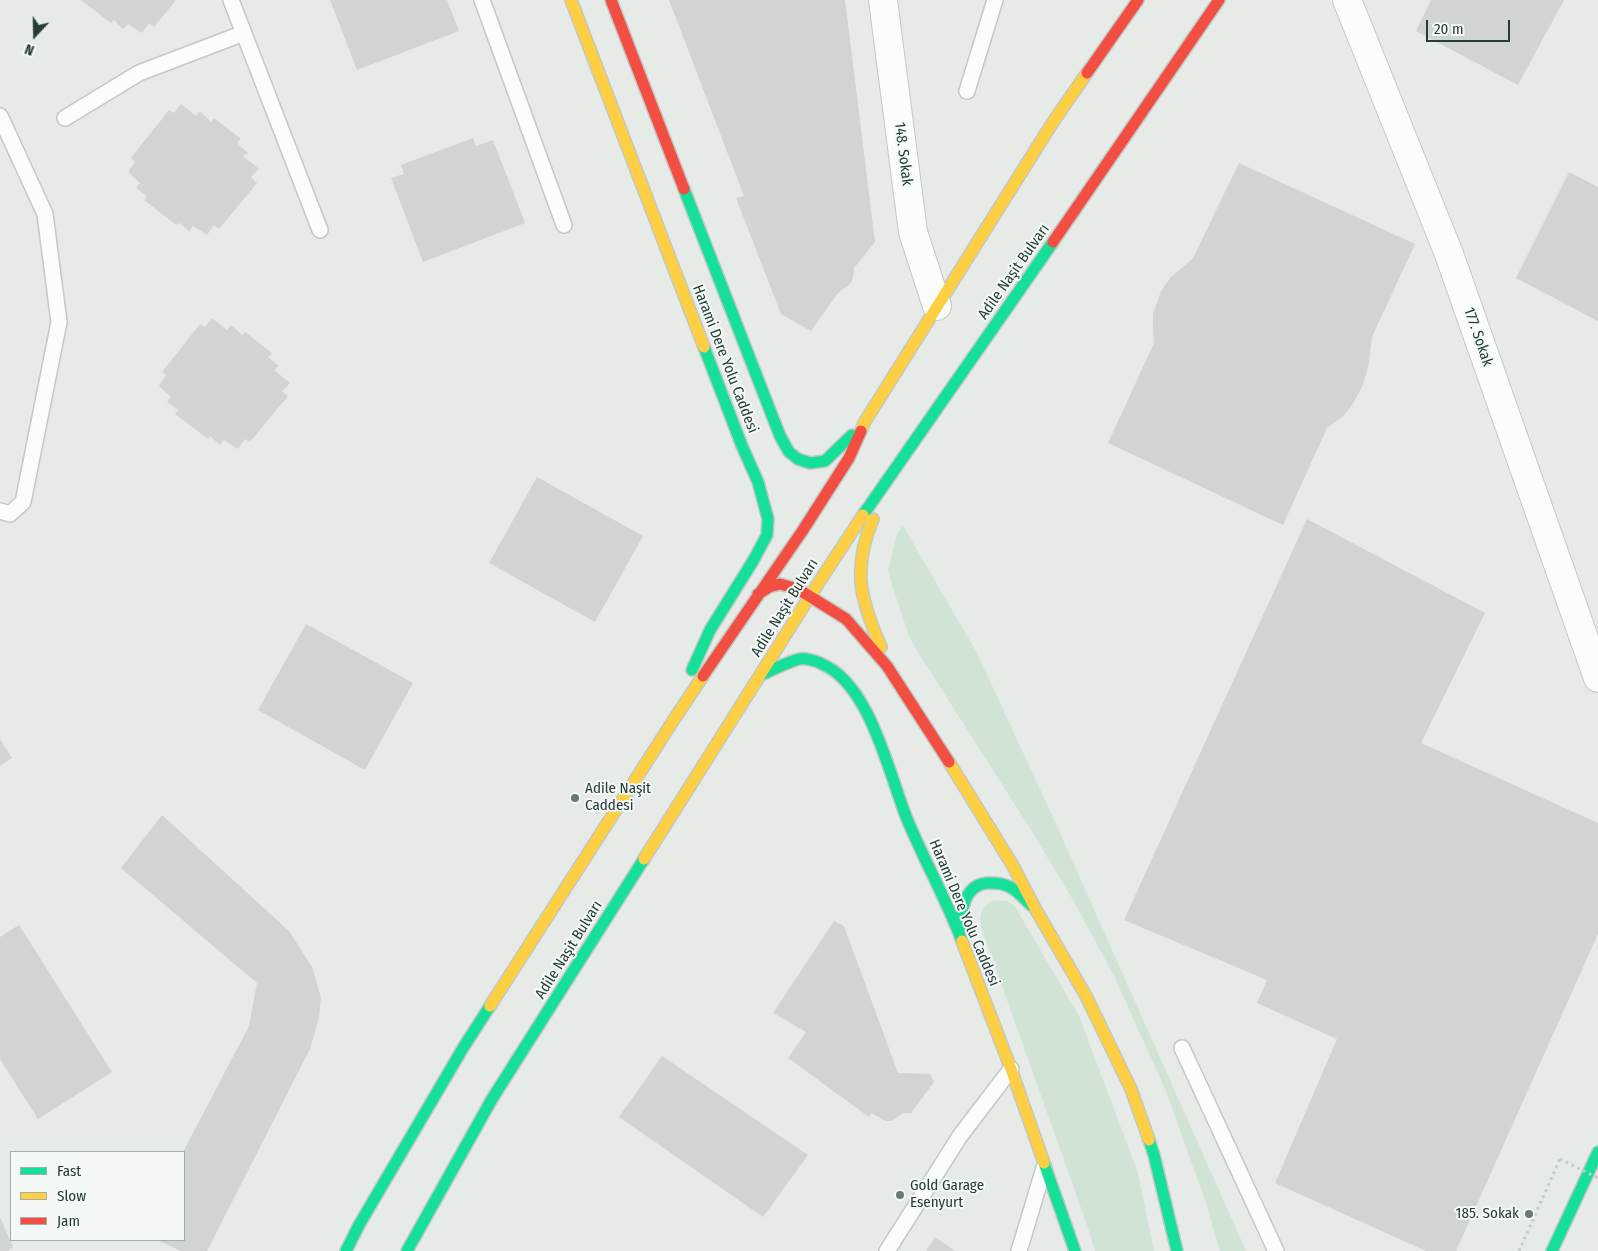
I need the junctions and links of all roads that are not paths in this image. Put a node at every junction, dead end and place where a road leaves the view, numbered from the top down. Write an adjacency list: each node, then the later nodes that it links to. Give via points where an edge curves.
1 (231, 0): 10 (lane)
2 (482, 0): 14 (lane)
3 (572, 0): 25 (main road, Harami Dere Yolu Caddesi, via 758,482 768,519 767,535 696,658)
4 (611, 0): 17 (main road, Harami Dere Yolu Caddesi, via 780,436 789,452 810,463 825,461)
5 (883, 0): 16 (street, 148. Sokak, via 913,232)
6 (995, 0): 11 (lane)
7 (1138, 0): 16 (main road, Adile Naşit Bulvarı, via 1053,122)
8 (1219, 0): 18 (main road, Adile Naşit Bulvarı)
9 (1347, 0): 24 (street, 177. Sokak, via 1449,254)
10 (244, 33): 13 (lane, via 139,73); 15 (lane)
11 (967, 91)
12 (0, 116): 19 (lane, via 45,214 59,322 23,502 10,514)
13 (65, 118)
14 (564, 225)
15 (320, 230)
16 (937, 306): 17 (main road, Adile Naşit Bulvarı)
17 (864, 423): 20 (main road, Adile Naşit Bulvarı, via 849,458)
18 (905, 453): 21 (main road, Adile Naşit Bulvarı); 23 (main road, via 867,530 859,567 870,623)
19 (0, 511)
20 (758, 594): 21 (main road, via 780,584); 25 (main road, Adile Naşit Bulvarı)
21 (810, 596): 22 (main road, Adile Naşit Bulvarı); 23 (main road, via 846,619)
22 (761, 675): 27 (main road, Harami Dere Yolu Caddesi, via 800,659 821,662 840,674 854,691 881,745 907,819); 33 (main road, Adile Naşit Bulvarı, via 492,1099)
23 (895, 678): 26 (main road, via 1013,866)
24 (1598, 678)
25 (673, 721): 32 (main road, Adile Naşit Bulvarı, via 463,1048)
26 (1036, 910): 27 (main road, via 1010,887 977,884 967,893 961,910); 37 (main road, via 1086,996 1130,1089 1154,1155)
27 (959, 933): 29 (main road, Harami Dere Yolu Caddesi)
28 (1182, 1048): 38 (lane)
29 (1011, 1069): 31 (main road, Harami Dere Yolu Caddesi); 34 (lane, via 960,1136)
30 (1598, 1152): 39 (main road)
31 (1045, 1164): 35 (lane); 36 (main road, Harami Dere Yolu Caddesi)
32 (346, 1251)
33 (407, 1251)
34 (887, 1251)
35 (1020, 1251)
36 (1075, 1251)
37 (1177, 1251)
38 (1276, 1251)
39 (1552, 1251)

